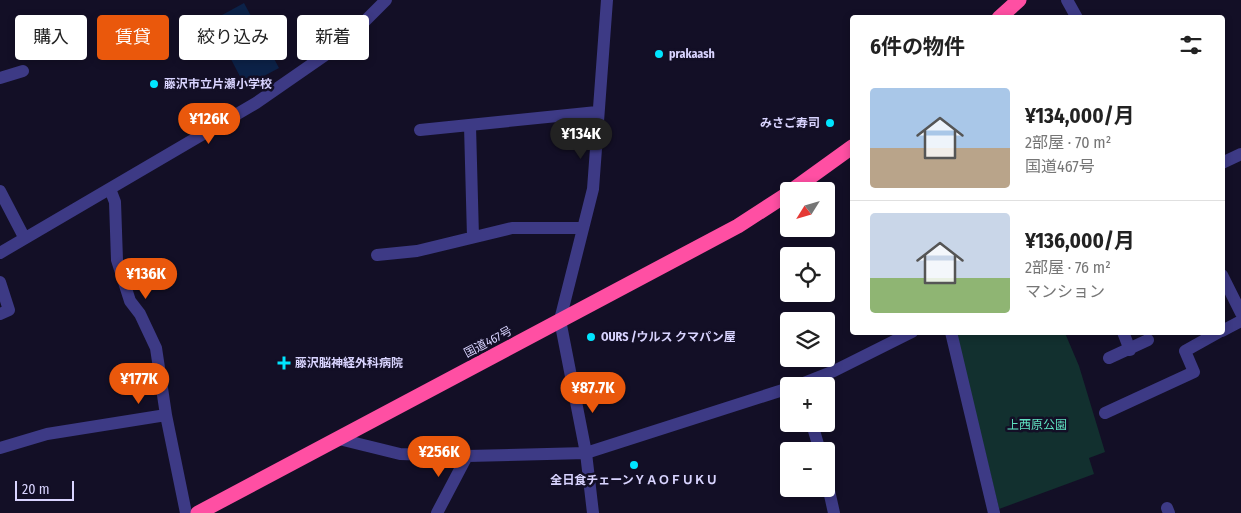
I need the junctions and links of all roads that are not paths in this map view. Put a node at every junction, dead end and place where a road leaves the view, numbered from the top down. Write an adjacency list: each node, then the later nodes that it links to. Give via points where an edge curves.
1 (386, 0): 16 (street, via 344,42 300,73 256,103)
2 (607, 0): 9 (street)
3 (1019, 0): 5 (highway)
4 (1067, 0): 6 (street)
5 (1002, 15)
6 (1075, 15)
7 (23, 71): 8 (street)
8 (0, 78)
9 (597, 112): 10 (street); 19 (street, via 593,190)
10 (470, 126): 11 (street); 21 (street)
11 (420, 130)
12 (850, 148): 15 (highway, 国道467号)
13 (1241, 154): 14 (street)
14 (1225, 162)
15 (804, 182)
16 (110, 189): 20 (street); 41 (street, via 115,202 117,260 130,301 156,348)
17 (0, 191): 20 (street)
18 (780, 199): 28 (highway, 国道467号, via 738,226)
19 (582, 228): 21 (street, via 512,228); 28 (street)
20 (24, 237): 22 (street)
21 (473, 237): 23 (street, via 417,251)
22 (0, 253)
23 (378, 255)
24 (1225, 281): 26 (street)
25 (0, 282): 27 (street, via 9,310)
26 (1241, 313)
27 (0, 314)
28 (560, 320): 42 (highway, 国道467号); 44 (street)
29 (1241, 321): 30 (street)
30 (1225, 329)
31 (907, 335): 38 (street)
32 (952, 335): 52 (street)
33 (1124, 335): 36 (street)
34 (1213, 335): 40 (street, via 1185,350 1194,372)
35 (1148, 340): 36 (street)
36 (1130, 350): 37 (street)
37 (1109, 358)
38 (820, 377)
39 (780, 391): 44 (street)
40 (1105, 413)
41 (166, 414): 43 (street, via 47,434); 47 (street)
42 (339, 439): 45 (street, via 400,454); 48 (highway, 国道467号)
43 (0, 448)
44 (586, 453): 45 (street); 50 (street)
45 (467, 456): 49 (street)
46 (830, 497): 51 (street)
47 (186, 513)
48 (198, 513)
49 (437, 513)
50 (593, 513)
51 (834, 513)
52 (994, 513)

